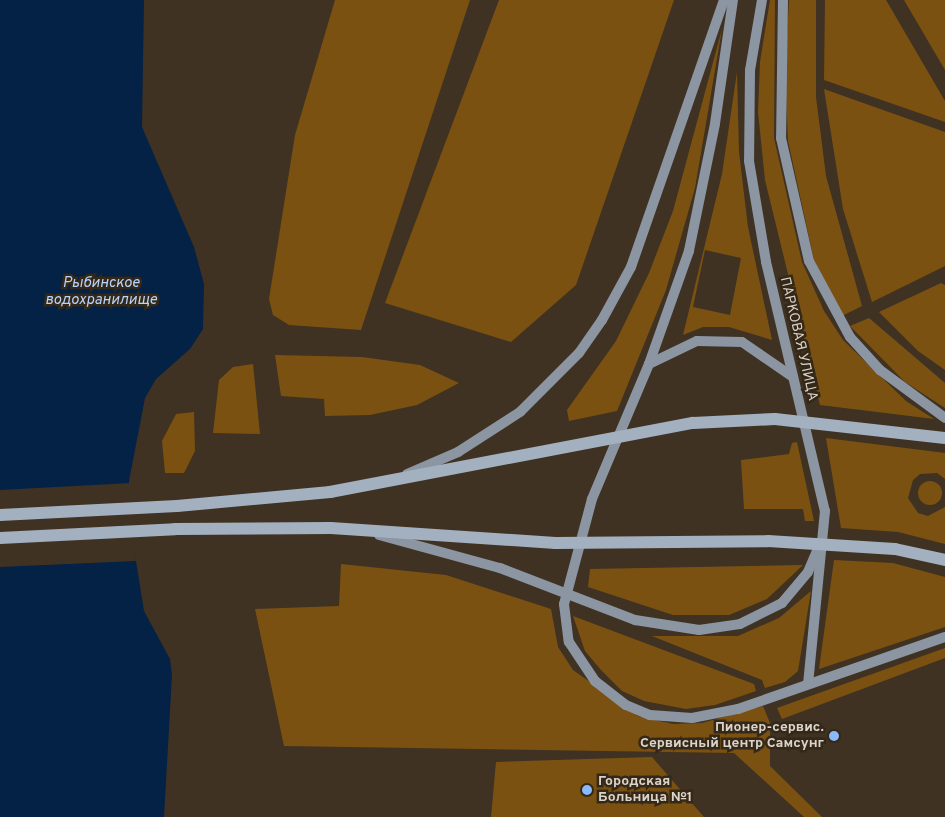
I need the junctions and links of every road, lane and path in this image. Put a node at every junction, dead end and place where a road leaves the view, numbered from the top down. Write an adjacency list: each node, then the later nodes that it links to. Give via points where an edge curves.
1 (724, 0): 9 (main road, via 631,267 579,354 520,412 458,452)
2 (733, 0): 5 (main road, via 703,192 683,270)
3 (762, 0): 6 (main road, ПАРКОВАЯ УЛИЦА, via 750,70 749,160 766,262)
4 (783, 0): 7 (main road, via 781,138 809,261 850,337 880,370)
5 (649, 364): 6 (main road, via 697,341 742,342); 16 (main road, via 581,533 564,604 569,642 611,695 650,715 714,716)
6 (793, 377): 11 (main road, ПАРКОВАЯ УЛИЦА)
7 (945, 418)
8 (945, 438): 9 (main road, via 775,419 693,423)
9 (389, 481): 10 (main road, via 254,500)
10 (0, 515)
11 (825, 525): 12 (main road, via 808,572 782,603 759,617 698,630 635,620 500,568); 16 (main road, ПАРКОВАЯ УЛИЦА)
12 (371, 533): 13 (main road, via 244,528); 14 (main road, via 545,543 768,541 895,549)
13 (0, 538)
14 (945, 560)
15 (945, 637): 16 (main road)
16 (808, 683)

